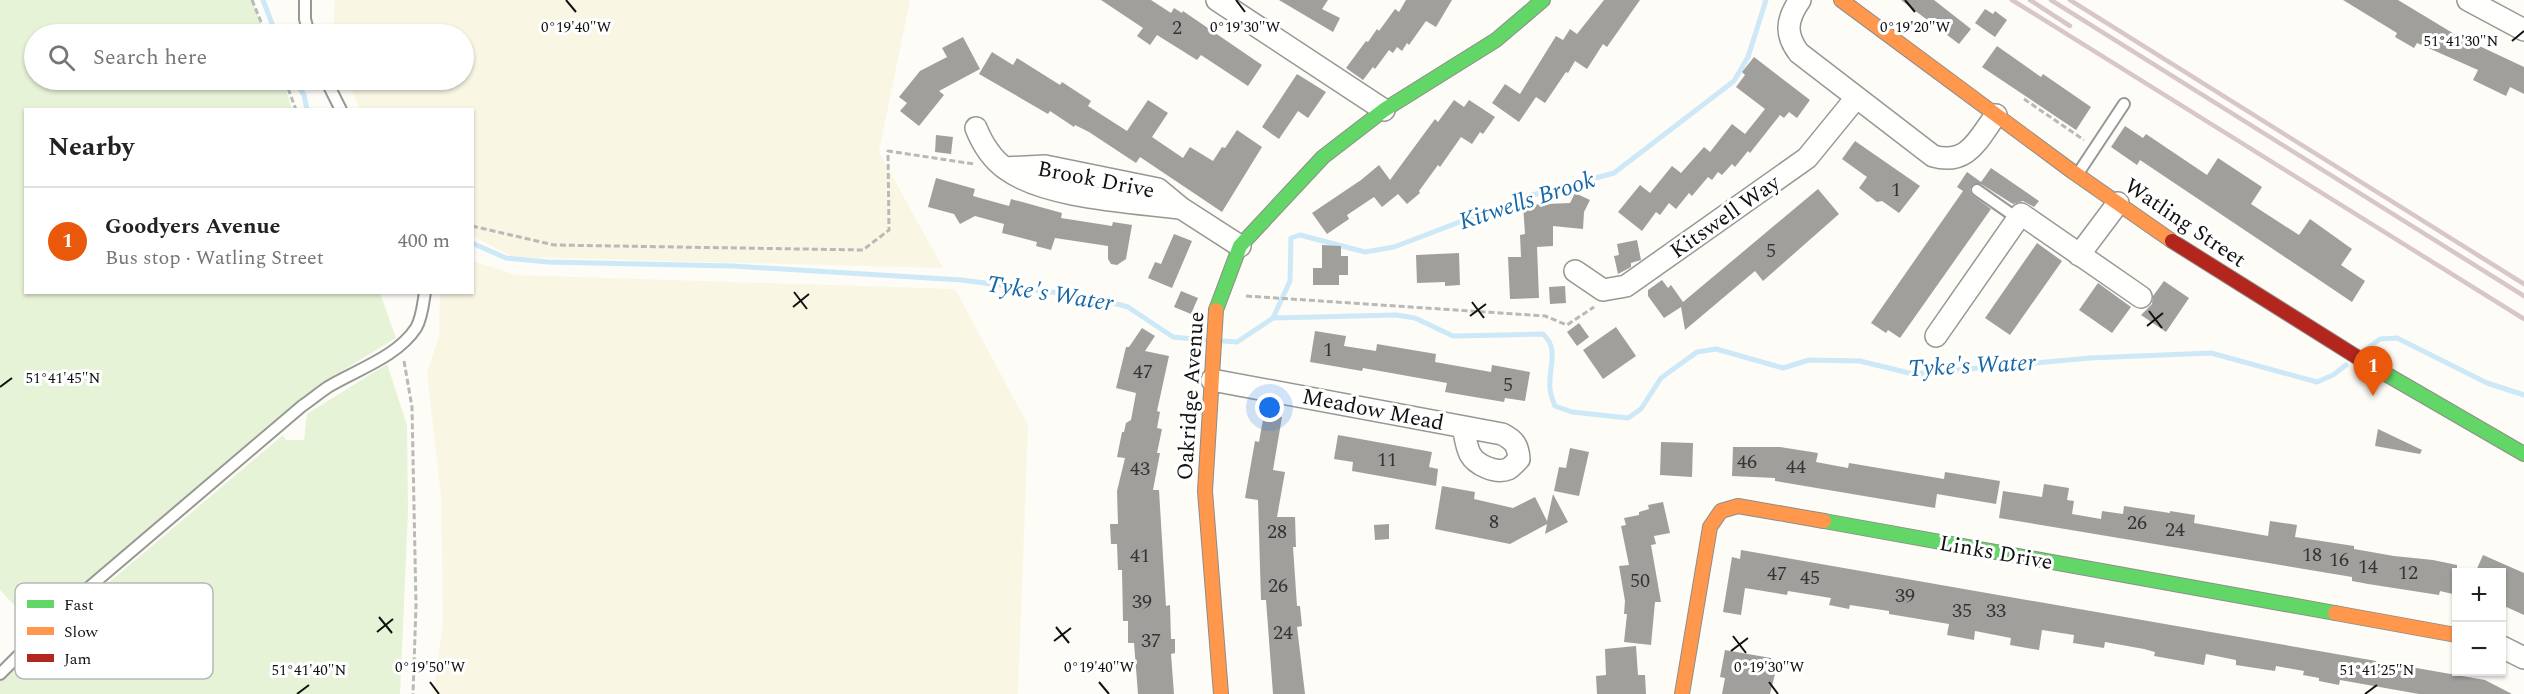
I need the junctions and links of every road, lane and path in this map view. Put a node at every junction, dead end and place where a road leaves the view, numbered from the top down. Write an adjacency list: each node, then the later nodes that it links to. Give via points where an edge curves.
1 (252, 0): 8 (path)
2 (305, 0): 9 (lane)
3 (1217, 0): 18 (street)
4 (1543, 0): 18 (street, Oakridge Avenue, via 1496,40)
5 (1800, 0): 13 (street, via 1789,23 1790,41 1799,53)
6 (1841, 0): 19 (street, Watling Street, via 1861,9)
7 (2468, 0): 10 (street)
8 (262, 24)
9 (306, 24)
10 (2524, 30)
11 (289, 90): 16 (path)
12 (331, 90): 17 (lane)
13 (1856, 98): 19 (street, via 1933,156 1942,158 1966,153); 31 (street, Kitswell Way, via 1822,142 1795,168)
14 (2024, 99): 21 (path)
15 (2124, 104): 21 (lane)
16 (295, 108)
17 (340, 108)
18 (1384, 110): 28 (street, Oakridge Avenue, via 1323,157)
19 (1996, 115): 23 (street, Watling Street)
20 (976, 128): 22 (street, Brook Drive, via 983,144)
21 (2095, 148): 23 (lane)
22 (1005, 168): 27 (path, via 888,151 889,230 863,250 554,245); 28 (street, Brook Drive, via 1032,183 1083,195 1181,208)
23 (2078, 175): 25 (street, Watling Street)
24 (1977, 190): 26 (lane)
25 (2118, 203): 29 (street); 39 (street, Watling Street, via 2333,343)
26 (2017, 218): 29 (street, via 2020,214); 35 (street)
27 (474, 226)
28 (1240, 246): 33 (street, Oakridge Avenue)
29 (2079, 255): 34 (street)
30 (1575, 271): 31 (street, via 1603,290)
31 (1620, 289): 33 (path, via 1567,325 1545,316)
32 (425, 294): 36 (lane, via 416,329)
33 (1220, 294): 37 (street, Oakridge Avenue)
34 (2141, 297)
35 (1936, 336)
36 (401, 343): 40 (lane, via 302,406); 46 (path, via 412,407 416,605)
37 (1212, 380): 38 (street, Meadow Mead); 47 (street, Oakridge Avenue, via 1205,491)
38 (1463, 427)
39 (2524, 454)
40 (94, 583)
41 (2452, 634): 48 (street, Links Drive, via 1738,506 1721,512 1710,526)
42 (2506, 649): 43 (street)
43 (2524, 658)
44 (15, 659): 45 (lane)
45 (0, 674)
46 (413, 694)
47 (1221, 694)
48 (1682, 694)

